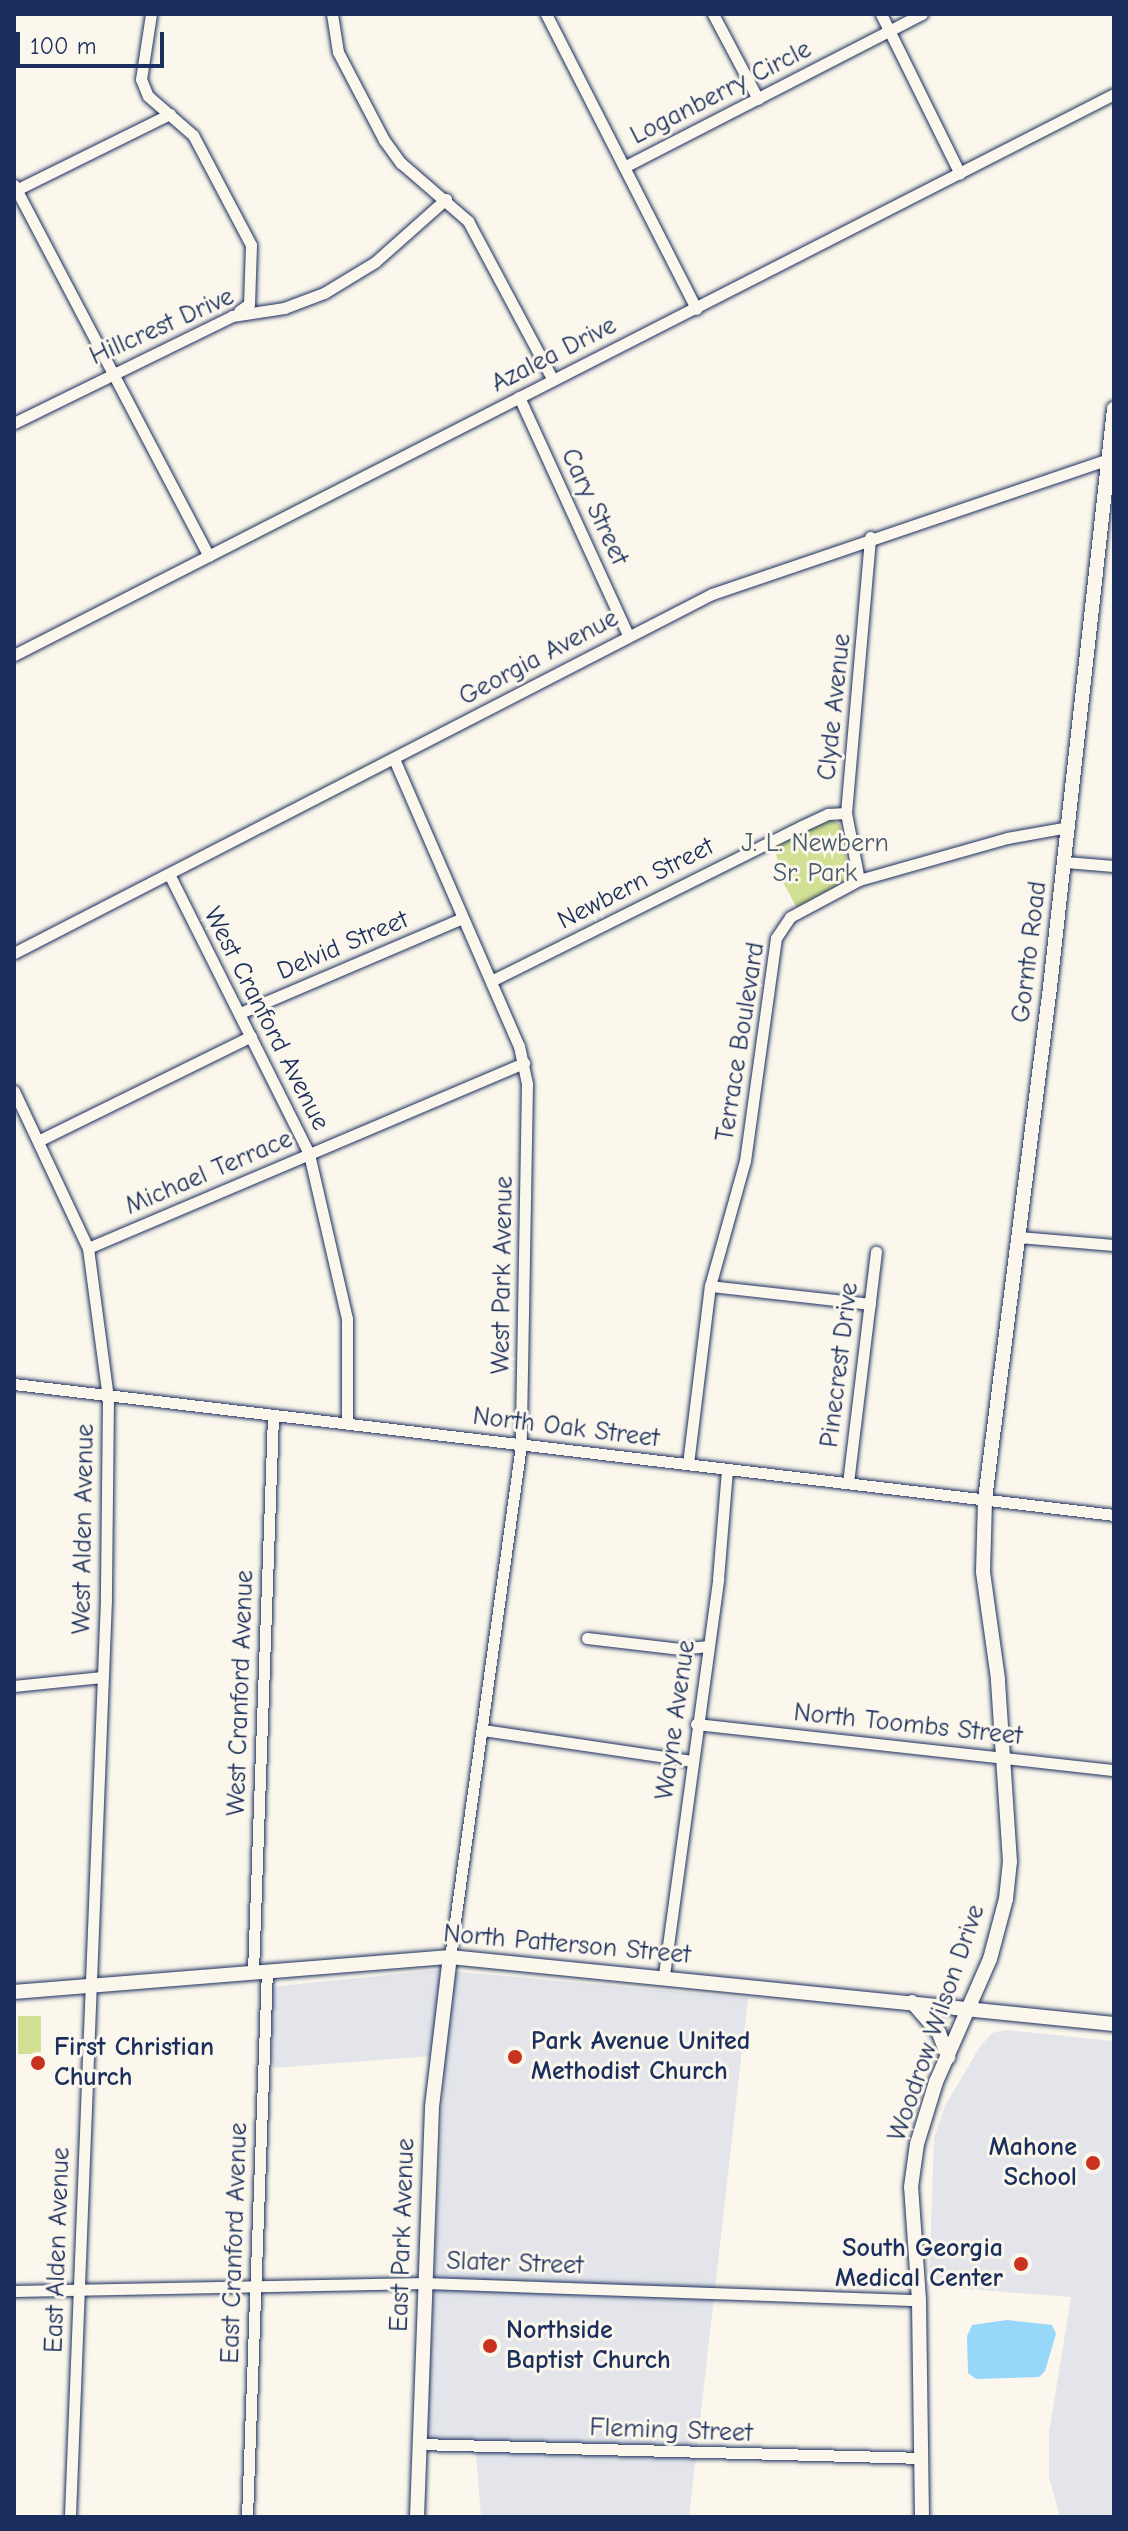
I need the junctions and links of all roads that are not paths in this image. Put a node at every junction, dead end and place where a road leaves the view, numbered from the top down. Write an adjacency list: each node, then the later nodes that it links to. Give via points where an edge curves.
1 (151, 14): 10 (street, via 141,79 148,96)
2 (332, 14): 14 (street, via 338,52 384,140 401,163)
3 (546, 14): 11 (street, Loganberry Circle)
4 (713, 14): 9 (street)
5 (881, 14): 7 (street)
6 (922, 14): 7 (street, Loganberry Circle)
7 (889, 31): 9 (street, Loganberry Circle); 12 (street)
8 (1114, 94): 12 (street, Azalea Drive)
9 (758, 99): 11 (street, Loganberry Circle)
10 (170, 114): 13 (street); 16 (street, via 193,135 251,245 249,304)
11 (624, 167): 15 (street, Loganberry Circle)
12 (960, 174): 15 (street, Azalea Drive)
13 (15, 189): 17 (street)
14 (446, 199): 16 (street, Hillcrest Drive, via 375,262 324,293 284,308); 18 (street, via 481,241)
15 (696, 309): 18 (street, Azalea Drive)
16 (232, 316): 17 (street, Hillcrest Drive)
17 (112, 372): 22 (street, Hillcrest Drive); 25 (street)
18 (553, 380): 19 (street, Azalea Drive)
19 (519, 397): 25 (street, Azalea Drive); 26 (street, Cary Street)
20 (1114, 409): 21 (main road, Gornto Road)
21 (1114, 418): 23 (main road, Gornto Road)
22 (14, 423)
23 (1109, 459): 24 (street, Georgia Avenue); 30 (main road, Gornto Road)
24 (870, 537): 26 (street, Georgia Avenue, via 753,577); 29 (street, Clyde Avenue)
25 (209, 556): 27 (street, Azalea Drive)
26 (628, 635): 28 (street, Georgia Avenue)
27 (16, 650)
28 (394, 759): 33 (street, Georgia Avenue); 35 (street, West Park Avenue)
29 (846, 813): 34 (street, Clyde Avenue); 37 (street, Newbern Street, via 828,814 802,826)
30 (1069, 827): 31 (main road, Gornto Road); 34 (street, Terrace Boulevard, via 1007,838)
31 (1065, 862): 32 (street); 44 (main road, Gornto Road)
32 (1114, 866)
33 (169, 874): 36 (street, Georgia Avenue); 38 (street, West Cranford Avenue)
34 (859, 880): 48 (street, Terrace Boulevard, via 790,917 776,938 745,1161)
35 (463, 918): 37 (street, West Park Avenue); 38 (street, Delvid Street)
36 (14, 953)
37 (491, 981): 40 (street, West Park Avenue)
38 (240, 1013): 39 (street, West Cranford Avenue)
39 (251, 1036): 42 (street); 43 (street, West Cranford Avenue)
40 (524, 1063): 43 (street, Michael Terrace); 54 (street, West Park Avenue)
41 (14, 1091): 42 (street, West Alden Avenue)
42 (40, 1140): 46 (street, West Alden Avenue)
43 (309, 1154): 46 (street, Michael Terrace); 53 (street, West Cranford Avenue, via 347,1319)
44 (1018, 1237): 45 (street); 58 (main road, Gornto Road)
45 (1114, 1245)
46 (88, 1248): 51 (street, West Alden Avenue)
47 (876, 1252): 49 (street, Pinecrest Drive)
48 (710, 1286): 49 (street); 55 (street, Terrace Boulevard)
49 (870, 1304): 57 (street, Pinecrest Drive)
50 (14, 1384): 51 (street, North Oak Street)
51 (108, 1398): 52 (street, North Oak Street); 62 (street, West Alden Avenue)
52 (273, 1416): 53 (street, North Oak Street); 70 (street, West Cranford Avenue)
53 (347, 1423): 54 (street, North Oak Street)
54 (521, 1445): 55 (street, North Oak Street); 65 (street, West Park Avenue)
55 (688, 1464): 56 (street, North Oak Street)
56 (727, 1470): 57 (street, North Oak Street); 61 (street, Wayne Avenue)
57 (848, 1483): 58 (street, North Oak Street)
58 (985, 1499): 59 (street, North Oak Street); 66 (main road, Woodrow Wilson Drive, via 983,1572)
59 (1114, 1515)
60 (587, 1638): 61 (street, via 680,1649)
61 (708, 1646): 64 (street, Wayne Avenue)
62 (102, 1677): 63 (street); 72 (street, West Alden Avenue)
63 (14, 1686)
64 (696, 1724): 66 (street, North Toombs Street); 67 (street, Wayne Avenue)
65 (483, 1730): 67 (street); 69 (street, West Park Avenue)
66 (1004, 1757): 68 (street, North Toombs Street); 75 (main road, Woodrow Wilson Drive, via 1010,1862 1006,1899)
67 (692, 1761): 71 (street, Wayne Avenue)
68 (1114, 1770)
69 (450, 1957): 70 (main road, North Patterson Street); 71 (main road, North Patterson Street); 78 (main road, East Park Avenue, via 433,2099)
70 (260, 1971): 72 (main road, North Patterson Street); 79 (street, East Cranford Avenue)
71 (664, 1975): 74 (main road, North Patterson Street)
72 (88, 1985): 73 (main road, North Patterson Street); 80 (street, East Alden Avenue)
73 (14, 1992)
74 (912, 2002): 75 (main road, North Patterson Street); 77 (main road, via 939,2033)
75 (971, 2008): 76 (main road, North Patterson Street); 77 (main road, Woodrow Wilson Drive)
76 (1114, 2024)
77 (948, 2057): 82 (main road, Woodrow Wilson Drive, via 917,2144 911,2187)
78 (425, 2283): 79 (street, Slater Street); 82 (street, Slater Street); 83 (main road, East Park Avenue)
79 (255, 2287): 80 (street, Slater Street); 86 (street, East Cranford Avenue)
80 (79, 2290): 81 (street, Slater Street); 85 (street, East Alden Avenue)
81 (14, 2291)
82 (919, 2300): 84 (main road, Woodrow Wilson Drive)
83 (419, 2444): 84 (street, Fleming Street); 87 (main road, East Park Avenue)
84 (922, 2458): 88 (main road, Woodrow Wilson Drive)
85 (70, 2517)
86 (247, 2517)
87 (417, 2517)
88 (922, 2517)

